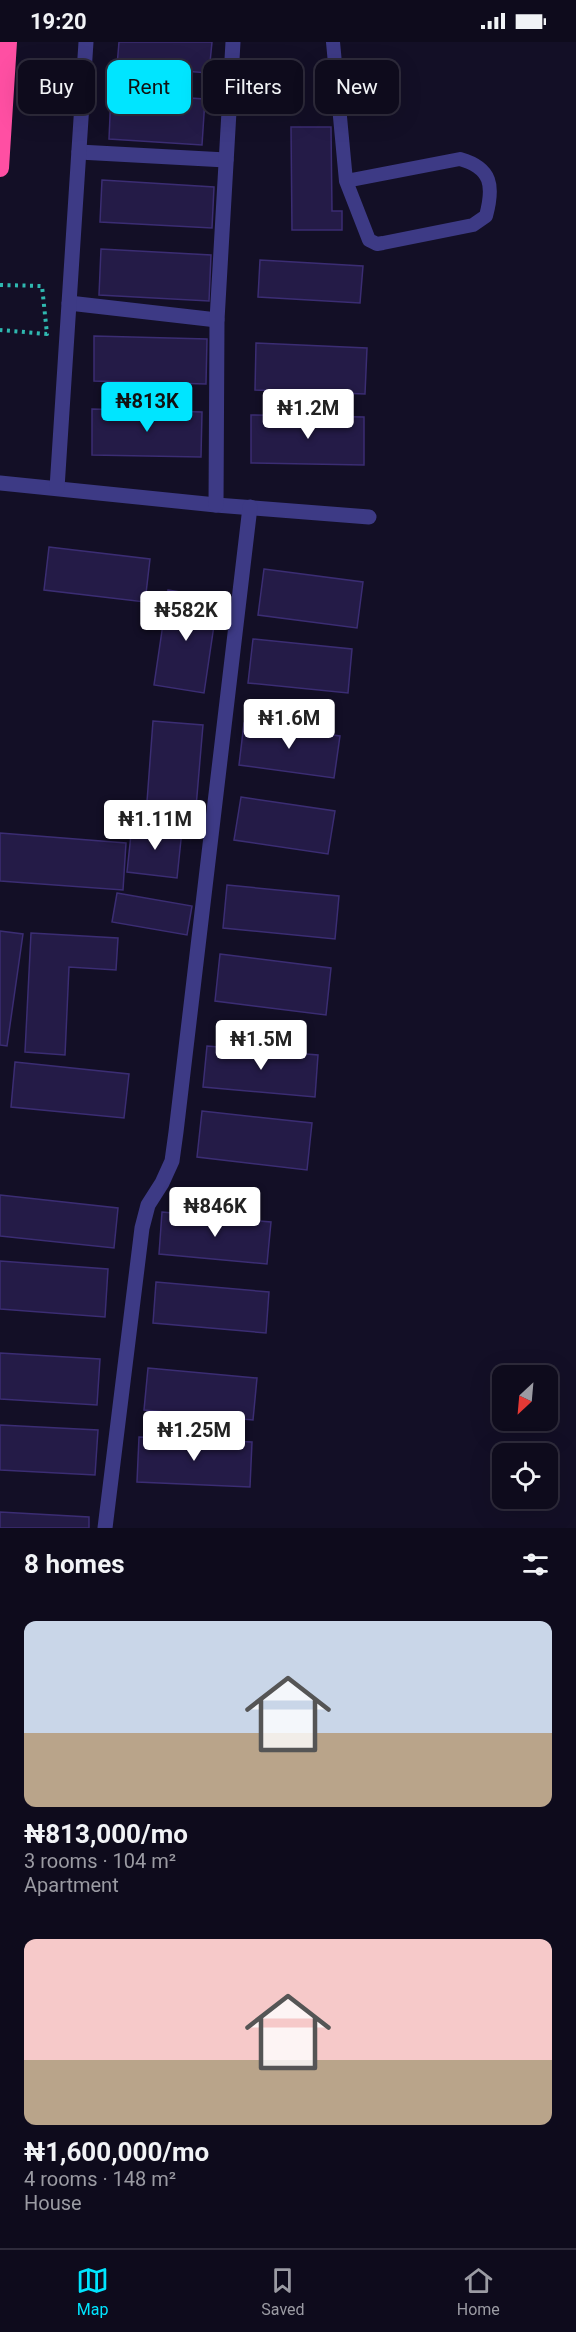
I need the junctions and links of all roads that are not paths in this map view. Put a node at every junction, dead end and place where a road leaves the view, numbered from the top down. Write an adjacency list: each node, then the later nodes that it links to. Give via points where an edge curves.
1 (8, 42): 7 (highway)
2 (87, 42): 5 (street)
3 (233, 42): 6 (street)
4 (333, 42): 8 (lane)
5 (79, 152): 6 (street); 9 (street)
6 (226, 160): 10 (street)
7 (0, 168)
8 (346, 181): 8 (lane, via 369,240 377,244 473,225 486,216 491,186 485,172 460,159)
9 (69, 303): 10 (street); 12 (street)
10 (218, 320): 13 (street)
11 (0, 483): 12 (street)
12 (57, 489): 13 (street)
13 (216, 505): 14 (street)
14 (250, 507): 15 (street); 16 (street, via 175,1142 172,1161 148,1205 142,1228)
15 (369, 517)
16 (105, 1528)

